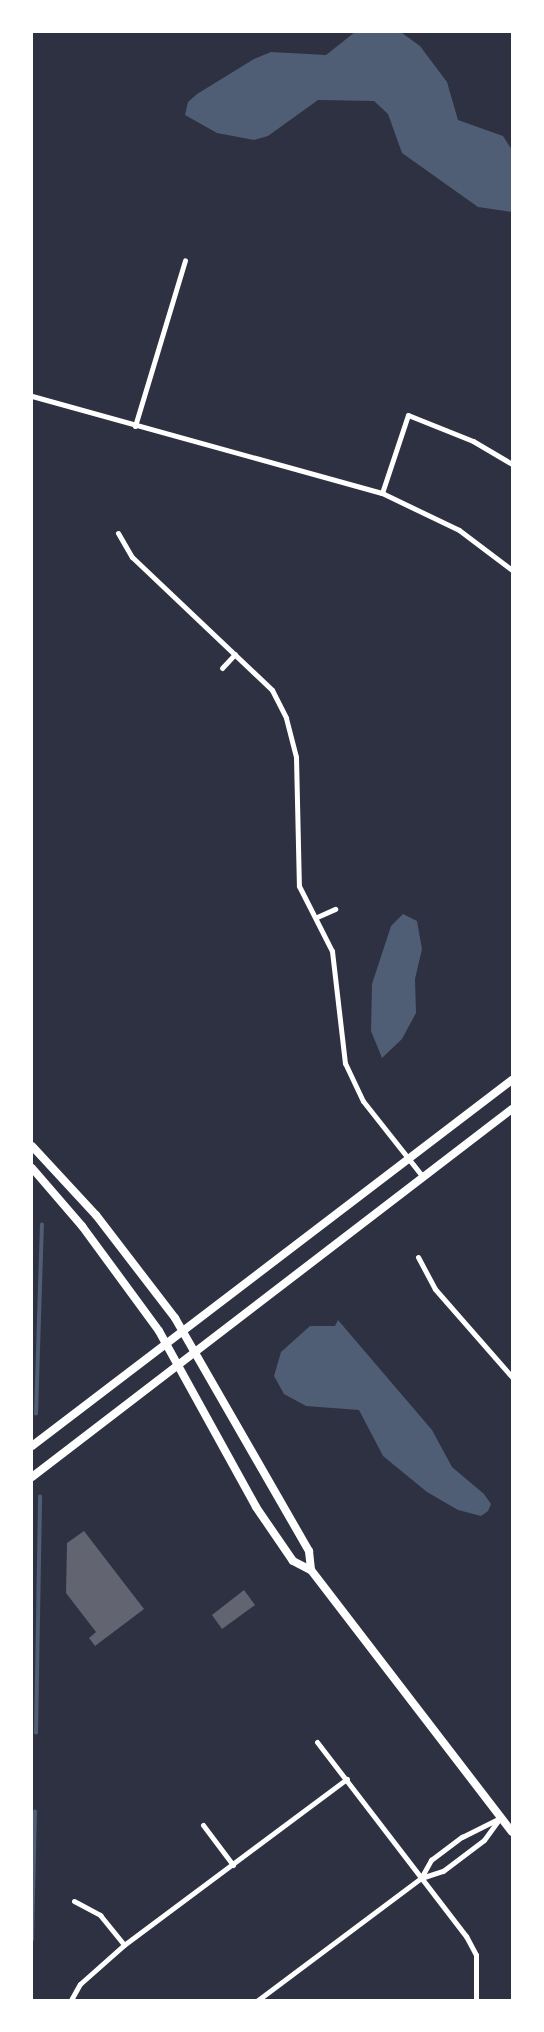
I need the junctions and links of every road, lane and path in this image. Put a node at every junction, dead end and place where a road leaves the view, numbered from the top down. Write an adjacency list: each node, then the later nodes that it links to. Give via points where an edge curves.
1 (185, 260): 3 (street)
2 (32, 396): 3 (street)
3 (135, 426): 5 (street)
4 (513, 464): 5 (street, via 473,441 408,415)
5 (382, 493): 7 (street, via 460,530)
6 (118, 533): 8 (street, via 132,557)
7 (513, 570)
8 (235, 654): 9 (street); 11 (street, via 272,690 286,718 296,757 299,886)
9 (222, 668)
10 (335, 908): 11 (street)
11 (317, 917): 15 (street, via 332,951 345,1063 363,1101)
12 (513, 1080): 15 (main road)
13 (513, 1109): 17 (main road)
14 (32, 1146): 19 (main road, via 96,1215)
15 (410, 1158): 17 (street); 19 (main road)
16 (32, 1168): 20 (main road, via 82,1226)
17 (423, 1177): 21 (main road)
18 (418, 1257): 23 (street, via 435,1289)
19 (183, 1331): 20 (main road); 21 (main road)
20 (166, 1344): 22 (main road); 24 (main road)
21 (196, 1352): 22 (main road); 26 (main road, via 309,1551)
22 (179, 1365): 25 (main road); 26 (main road, via 256,1507 293,1561)
23 (513, 1377)
24 (32, 1447)
25 (32, 1477)
26 (312, 1570): 29 (main road)
27 (317, 1742): 28 (street)
28 (347, 1779): 32 (street); 33 (street)
29 (501, 1817): 31 (main road); 33 (street, via 480,1843 443,1871); 33 (street, via 473,1828 430,1860)
30 (203, 1825): 32 (street)
31 (513, 1832)
32 (233, 1865): 35 (street)
33 (421, 1878): 37 (street); 38 (street, via 476,1955)
34 (74, 1901): 35 (street, via 100,1915)
35 (124, 1945): 36 (street, via 80,1984)
36 (71, 2000)
37 (258, 2000)
38 (476, 2000)

